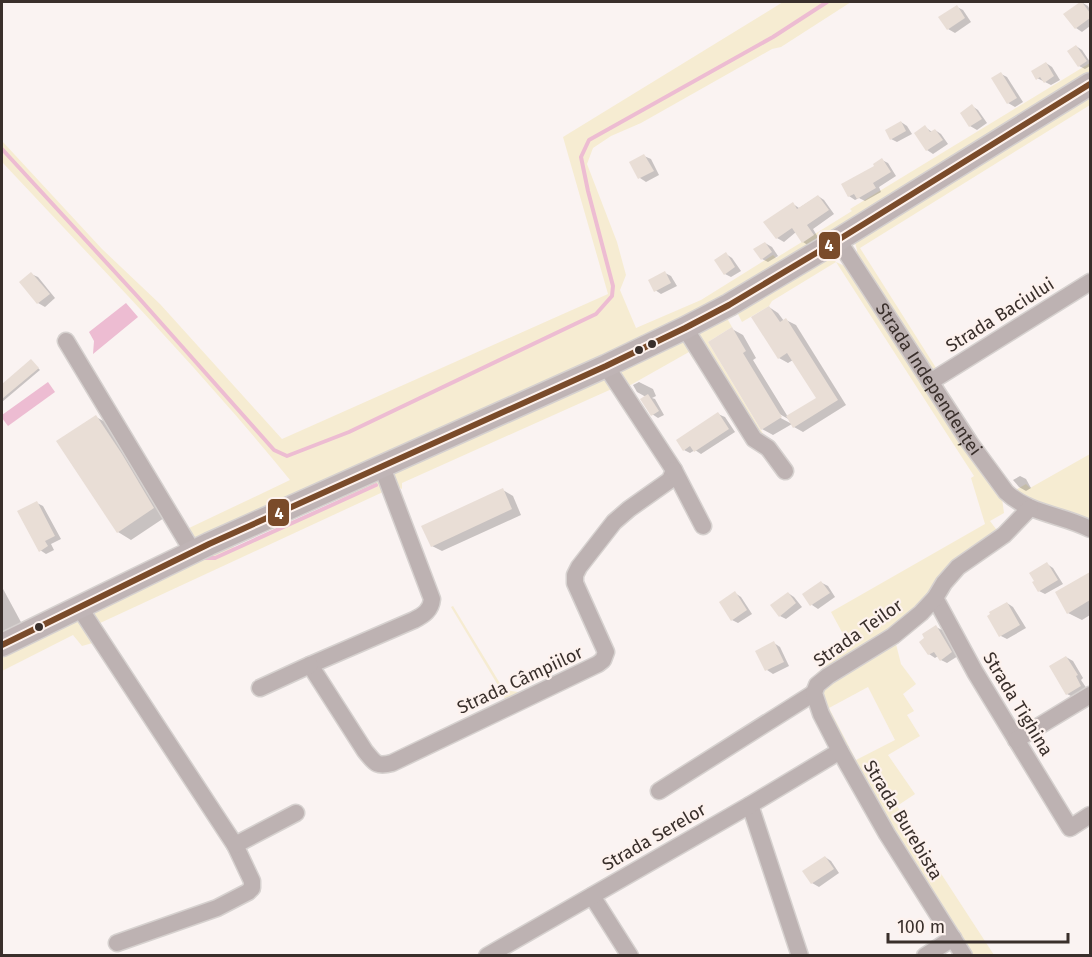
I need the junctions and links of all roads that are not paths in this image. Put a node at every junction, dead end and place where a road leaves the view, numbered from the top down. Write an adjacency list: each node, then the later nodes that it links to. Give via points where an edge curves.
1 (1090, 84): 2 (main road)
2 (838, 240): 4 (main road); 7 (street, Strada Independenței)
3 (1090, 282): 7 (street, Strada Baciului)
4 (685, 328): 6 (main road); 10 (street, via 754,439 768,448)
5 (66, 340): 14 (street)
6 (606, 366): 8 (main road); 9 (street)
7 (930, 382): 11 (street, Strada Independenței, via 1006,492)
8 (382, 467): 14 (main road); 18 (street, via 432,605 414,620)
9 (674, 470): 12 (street); 18 (street, Strada Câmpiilor, via 670,480 614,522 574,575 606,652 598,664 381,765 374,763)
10 (785, 471)
11 (1030, 508): 13 (street); 15 (street, Strada Teilor, via 1004,535 958,567)
12 (703, 526)
13 (1090, 529)
14 (193, 552): 16 (main road)
15 (935, 598): 20 (street, Strada Teilor, via 893,636 828,676); 22 (street, Strada Tighina)
16 (79, 607): 17 (main road); 28 (street)
17 (2, 645)
18 (310, 665): 19 (street)
19 (260, 688)
20 (814, 693): 23 (street, Strada Teilor); 24 (street)
21 (1090, 695): 22 (street)
22 (1016, 740): 27 (street, Strada Tighina, via 1070,828)
23 (840, 752): 25 (street, Strada Serelor); 30 (street, Strada Burebista)
24 (659, 791)
25 (750, 805): 29 (street, Strada Serelor); 35 (street)
26 (296, 813): 28 (street)
27 (1090, 815)
28 (235, 845): 31 (street, via 252,881 248,892 217,908)
29 (592, 896): 32 (street, Strada Serelor); 34 (street)
30 (953, 938): 36 (street); 37 (street, Strada Burebista)
31 (117, 944)
32 (511, 949): 33 (street, Strada Serelor)
33 (487, 956)
34 (630, 956)
35 (800, 956)
36 (925, 956)
37 (964, 956)

